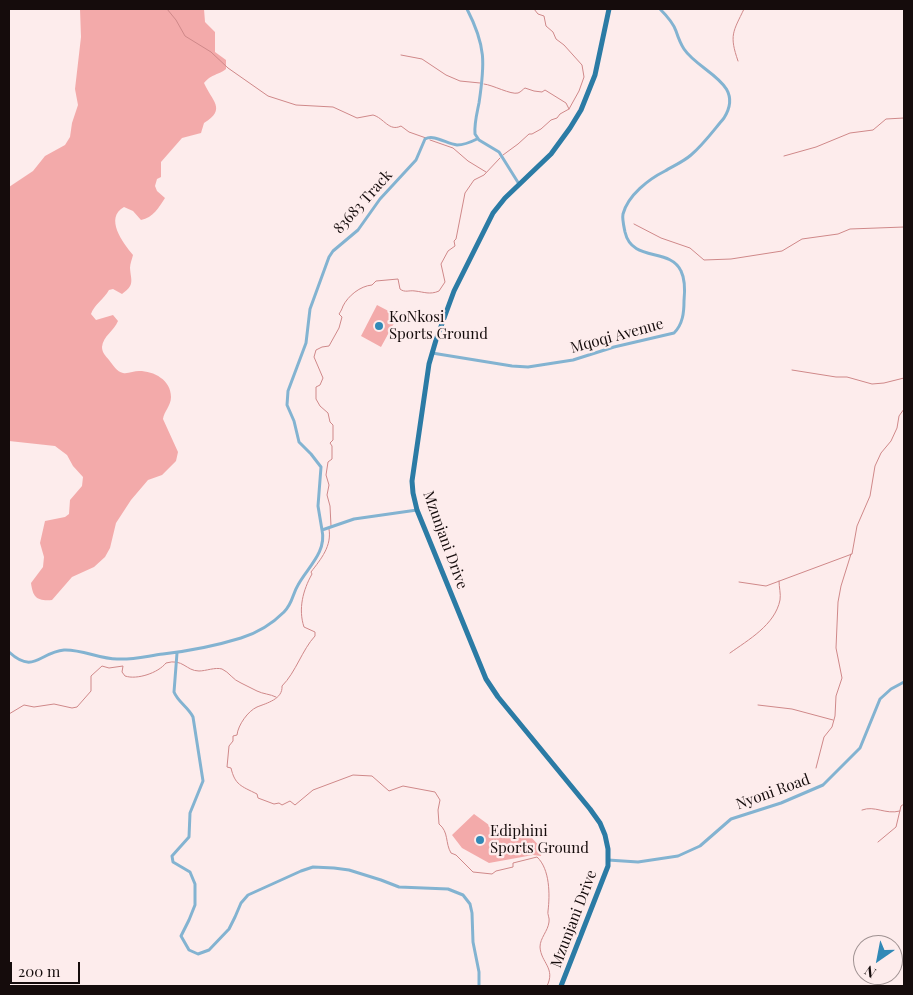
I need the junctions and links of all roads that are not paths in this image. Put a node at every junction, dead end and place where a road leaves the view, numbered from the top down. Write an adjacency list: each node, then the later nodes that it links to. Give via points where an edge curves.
1 (467, 9): 4 (street, via 478,32 484,60 474,130)
2 (609, 9): 5 (main road, Mzunjani Drive, via 595,75 581,110 554,150)
3 (660, 9): 6 (street, Mqoqi Avenue, via 674,26 684,49 722,82 730,101 724,118 692,154 645,184 634,195 623,216 631,246 672,261 681,271 684,300 677,330 573,360 528,367)
4 (477, 139): 5 (street, via 499,152); 8 (street, 83683 Track, via 457,145 430,137 424,139 416,160 378,202 359,229 333,251 327,261 310,309 306,343 286,400 299,442 321,467 318,506)
5 (519, 184): 6 (main road, Mzunjani Drive, via 489,220 454,291)
6 (432, 353): 7 (main road, Mzunjani Drive, via 413,474)
7 (417, 510): 8 (street, via 354,519); 12 (main road, Mzunjani Drive, via 486,679 597,818 605,835)
8 (322, 530): 10 (street, via 315,560 298,584 292,602 277,618 241,638)
9 (9, 652): 10 (street, via 24,663 66,650 119,660)
10 (177, 653): 13 (street, via 174,692 193,717 203,778 190,813 189,837 172,856 173,862 190,872 194,880 195,905 181,936 191,952 200,954 209,950 229,929 242,900 251,893 313,867 334,868 350,870 399,887 448,889 463,895 472,913)
11 (904, 682): 12 (street, Nyoni Road, via 880,699 860,748 823,785 731,819 700,846 678,856 638,862)
12 (608, 860): 14 (main road, Mzunjani Drive)
13 (479, 986)
14 (561, 986)

